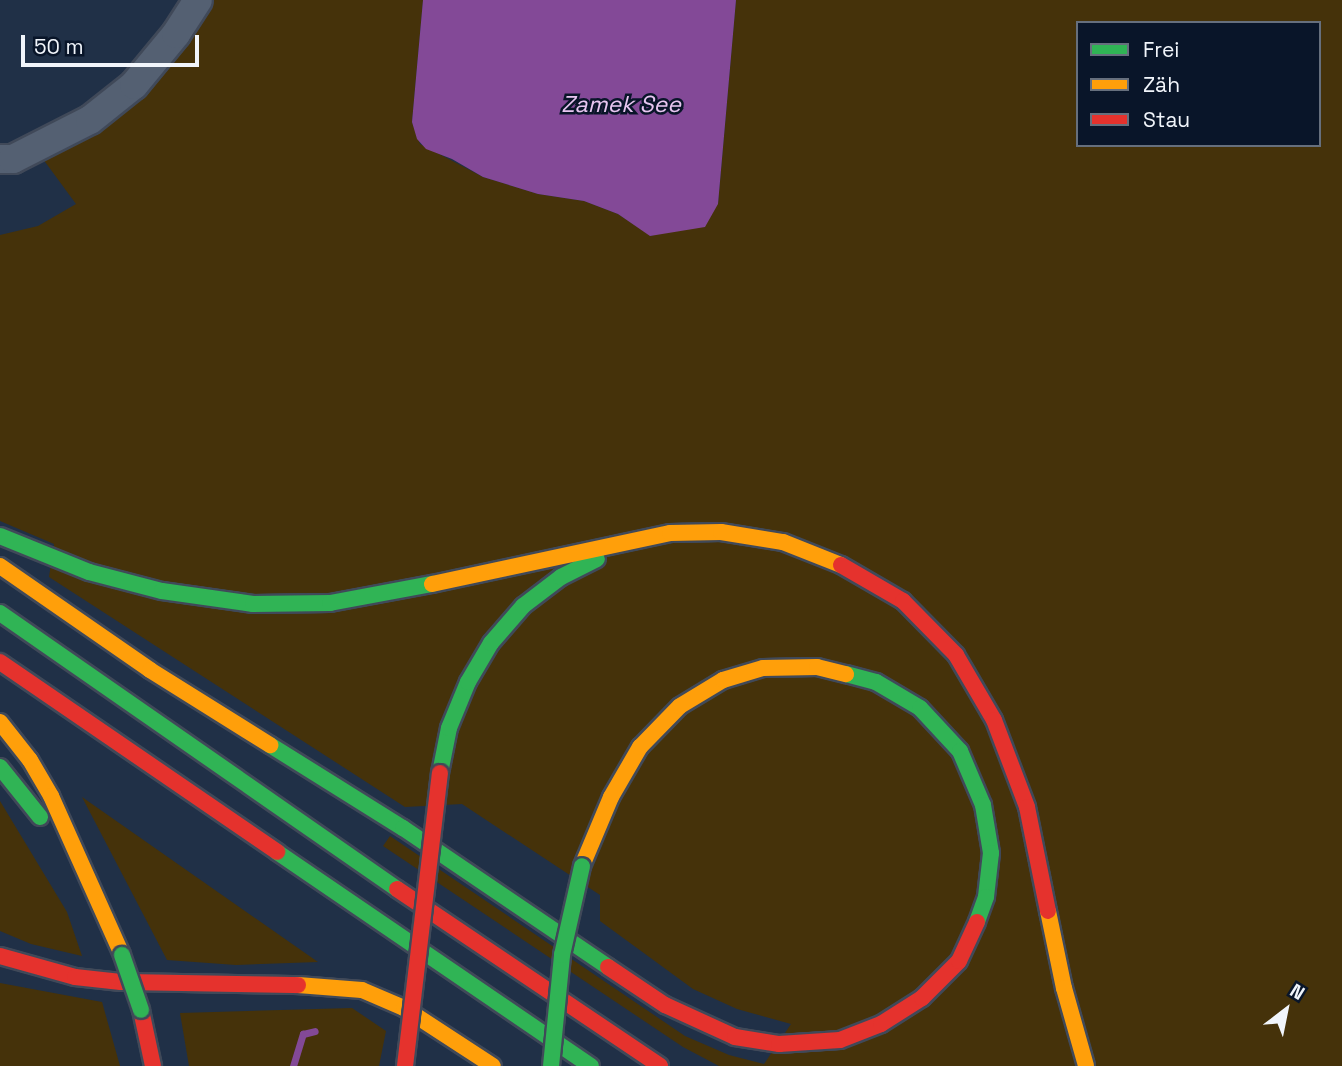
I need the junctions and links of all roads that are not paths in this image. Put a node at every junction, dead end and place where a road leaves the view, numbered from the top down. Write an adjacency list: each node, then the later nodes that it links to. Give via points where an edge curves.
1 (198, 0): 2 (street, via 134,85 90,120 13,159)
2 (0, 159)
3 (0, 536): 4 (highway, via 89,572 162,591 253,604 330,603 533,559)
4 (624, 545): 13 (highway, bridge, via 561,577 523,606 491,643 468,682 449,728 440,773); 18 (highway, via 670,533 721,532 783,542 853,570 903,601 956,655 994,720 1027,807 1064,989)
5 (0, 566): 15 (highway, bridge, via 150,670 402,828 665,1005 734,1037 779,1044 840,1040 881,1024 922,998 959,961 986,897 991,853 983,805 960,751 920,708 876,682 817,667 763,668 723,680 680,706 640,747 611,797 582,866 562,955)
6 (0, 613): 17 (highway)
7 (0, 662): 16 (highway)
8 (0, 722): 10 (highway, via 51,796)
9 (0, 766): 10 (highway)
10 (99, 902): 12 (highway, bridge, via 141,1010)
11 (0, 956): 14 (highway, via 51,971 121,982 362,990 404,1008)
12 (153, 1066)
13 (405, 1066)
14 (493, 1066)
15 (551, 1066)
16 (591, 1066)
17 (660, 1066)
18 (1086, 1066)

